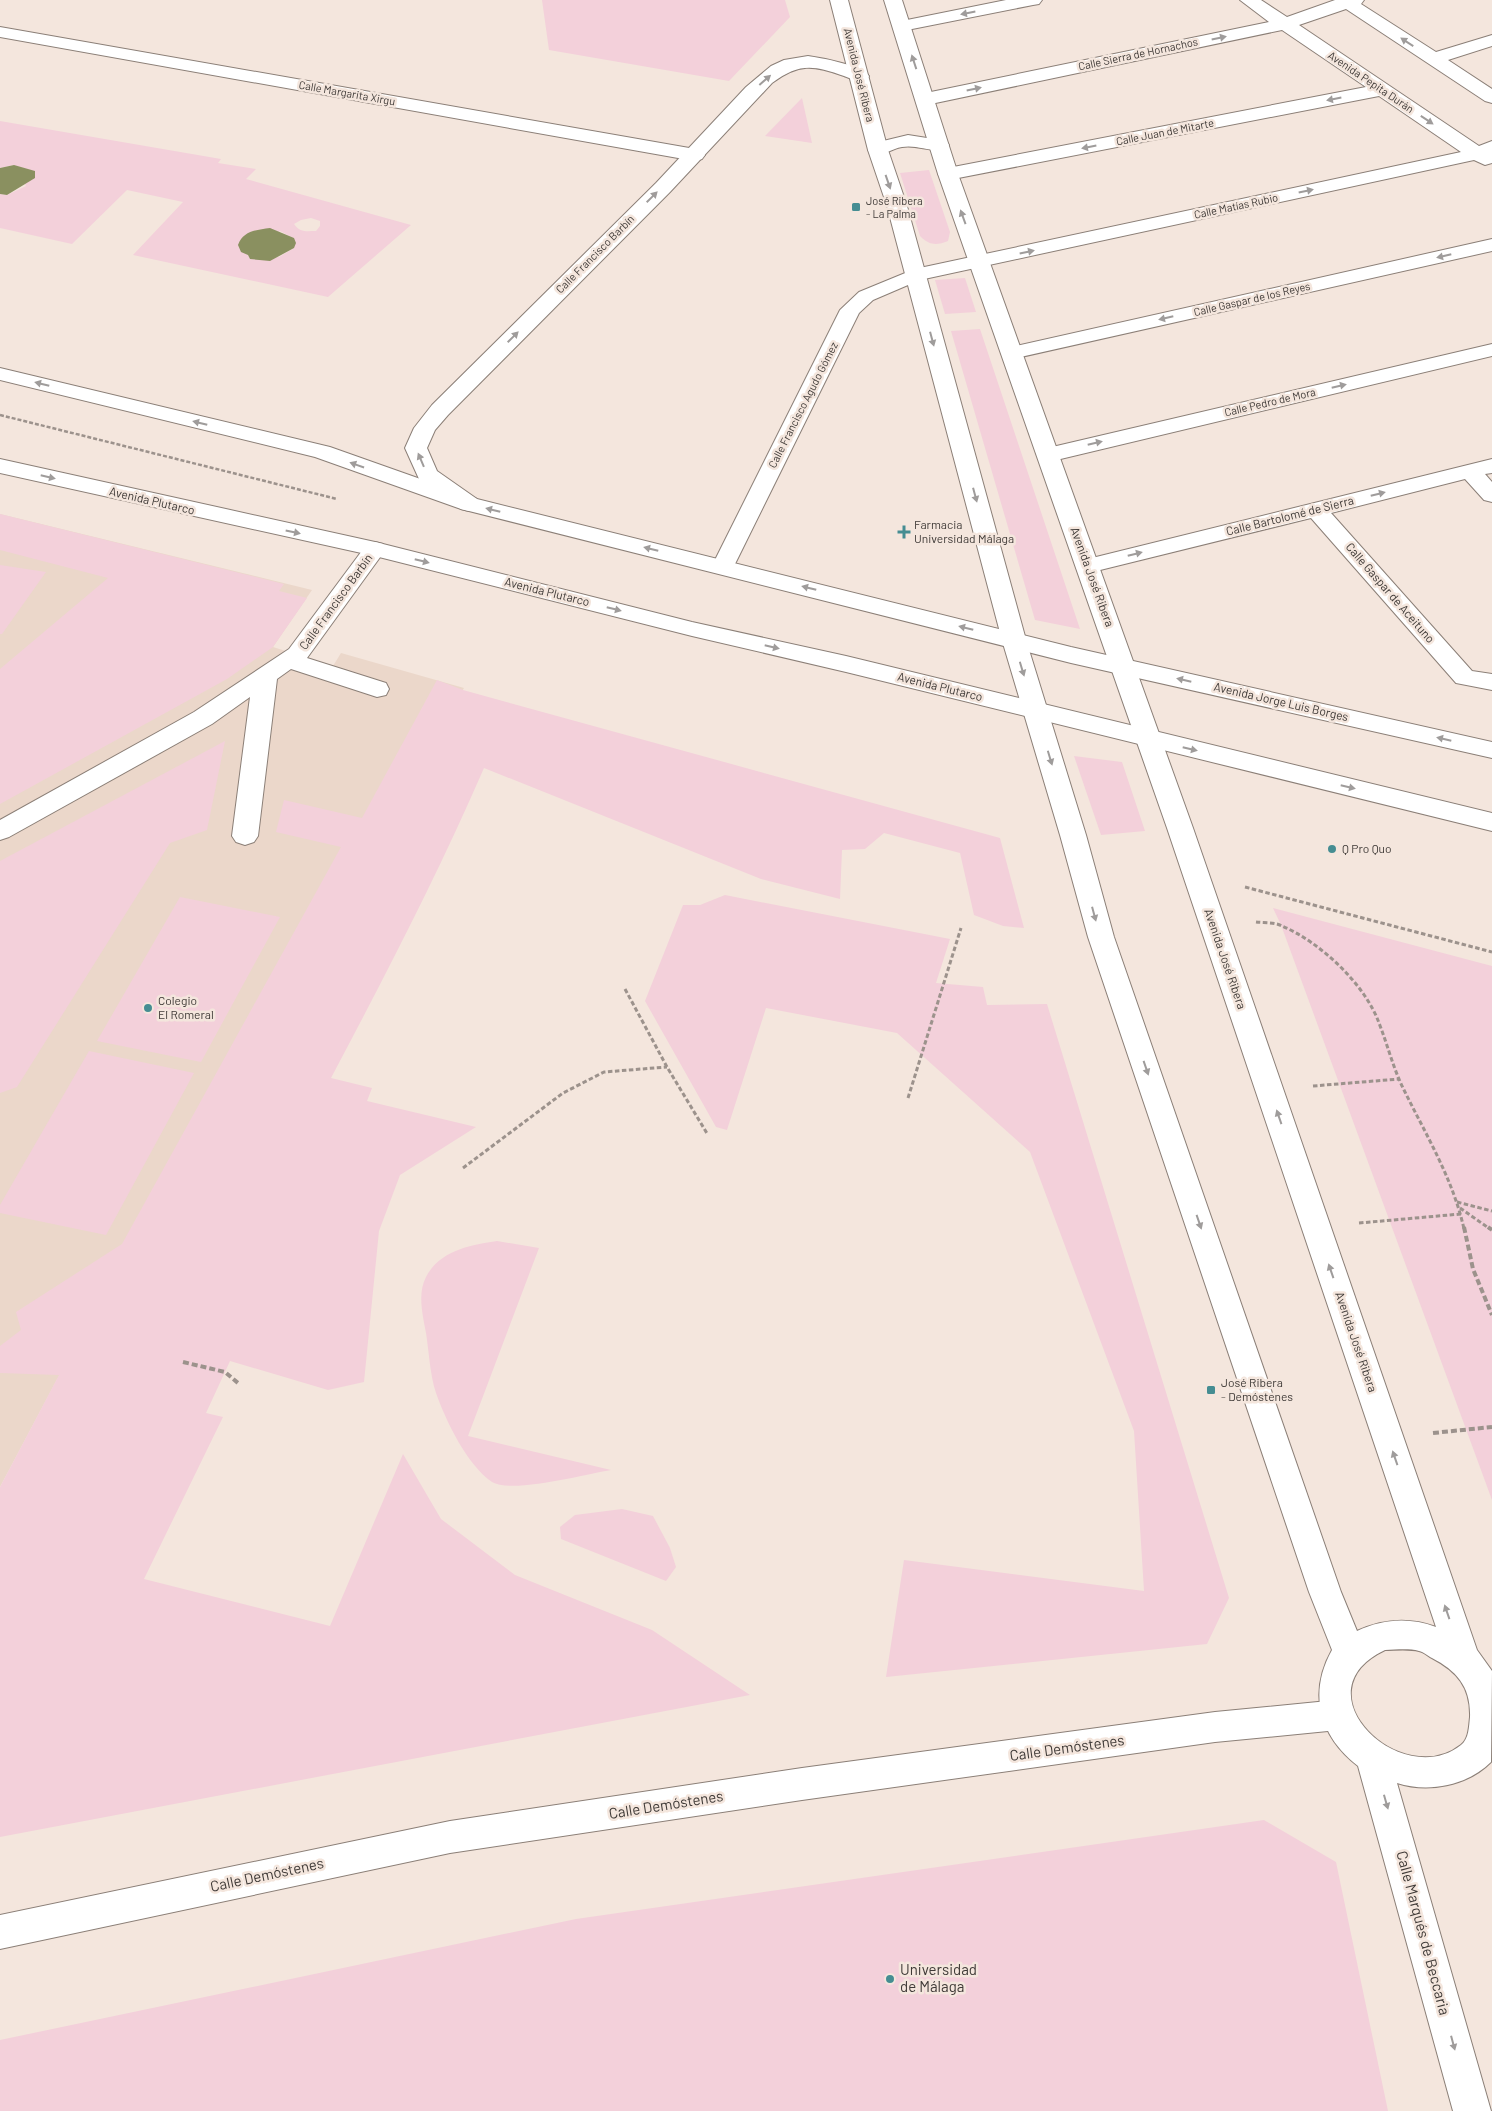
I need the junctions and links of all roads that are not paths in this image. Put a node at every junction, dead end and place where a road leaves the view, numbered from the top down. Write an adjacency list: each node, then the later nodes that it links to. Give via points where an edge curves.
1 (839, 0): 11 (street, Avenida José Ribera)
2 (893, 0): 7 (street, Avenida José Ribera)
3 (1033, 0): 7 (street, one-way to 7)
4 (1249, 0): 6 (street, Avenida Pepita Durán)
5 (1349, 1): 6 (street, Calle Sierra de Hornachos); 10 (street, one-way to 5)
6 (1285, 24): 12 (street, Avenida Pepita Durán); 14 (street, Calle Sierra de Hornachos, one-way to 6)
7 (902, 26): 14 (street, Avenida José Ribera, one-way to 7)
8 (0, 32): 17 (street, Calle Margarita Xirgu)
9 (1492, 40): 10 (street)
10 (1433, 59): 13 (street)
11 (860, 76): 16 (street, Avenida José Ribera); 17 (street, Calle Francisco Barbín, one-way to 11, via 766,77 790,64 809,62)
12 (1382, 90): 18 (street, Avenida Pepita Durán, one-way to 18); 19 (street, Calle Juan de Mitarte, one-way to 19)
13 (1492, 97)
14 (926, 99): 15 (street, Avenida José Ribera)
15 (939, 145): 16 (street, via 904,140); 19 (street, Avenida José Ribera)
16 (878, 150): 22 (street, Avenida José Ribera, one-way to 22)
17 (695, 155): 31 (street, Calle Francisco Barbín, one-way to 17, via 426,474 416,448 425,428)
18 (1487, 155): 21 (street, Calle Matías Rubio, one-way to 18)
19 (948, 174): 21 (street, Avenida José Ribera, one-way to 19)
20 (1492, 245): 24 (street, Calle Gaspar de los Reyes, one-way to 24)
21 (980, 262): 22 (street); 24 (street, Avenida José Ribera)
22 (915, 275): 34 (street, Calle Francisco Agudo Gómez, via 866,296 850,310); 36 (street, Avenida José Ribera, one-way to 36)
23 (1492, 350): 26 (street, Calle Pedro de Mora, one-way to 23)
24 (1012, 353): 26 (street, Avenida José Ribera)
25 (0, 374): 31 (street, one-way to 25, via 322,452)
26 (1048, 454): 35 (street, Avenida José Ribera)
27 (0, 466): 33 (street, Avenida Plutarco, one-way to 33)
28 (1492, 466): 29 (street, Calle Bartolomé de Sierra)
29 (1470, 471): 30 (street); 32 (street, Calle Bartolomé de Sierra, one-way to 29)
30 (1492, 495)
31 (469, 504): 34 (street, one-way to 31)
32 (1316, 509): 35 (street, Calle Bartolomé de Sierra, one-way to 32); 40 (street, Calle Gaspar de Aceituno, via 1464,677)
33 (375, 549): 37 (street, Calle Francisco Barbín); 42 (street, Avenida Plutarco, one-way to 42)
34 (723, 566): 36 (street, one-way to 34)
35 (1088, 566): 38 (street, Avenida José Ribera)
36 (1014, 640): 38 (street, Avenida Jorge Luis Borges); 42 (street, Avenida José Ribera, one-way to 42)
37 (293, 657): 39 (street, Calle Francisco Barbín); 41 (street)
38 (1123, 667): 43 (street, Avenida José Ribera); 44 (street, Avenida Jorge Luis Borges, one-way to 38)
39 (265, 676): 46 (street, Calle Francisco Barbín, via 203,718); 47 (street)
40 (1492, 682)
41 (377, 689)
42 (1035, 711): 43 (street, Avenida Plutarco); 48 (street, Avenida José Ribera, one-way to 48, via 1100,937 1325,1592)
43 (1147, 739): 45 (street, one-way to 45); 49 (street, Avenida José Ribera, one-way to 43)
44 (1492, 750)
45 (1492, 822)
46 (0, 831)
47 (245, 836)
48 (1350, 1653): 49 (street, via 1382,1635 1424,1637); 51 (street, via 1338,1671 1334,1692)
49 (1464, 1658): 50 (street)
50 (1490, 1694): 52 (street)
51 (1338, 1715): 53 (street, via 1361,1749); 54 (street, Calle Demóstenes, via 1185,1731 450,1837)
52 (1490, 1742): 53 (street, via 1461,1765 1440,1772 1399,1769)
53 (1372, 1756): 55 (street, Calle Marqués de Beccaria, one-way to 55)
54 (0, 1932)
55 (1472, 2111)

